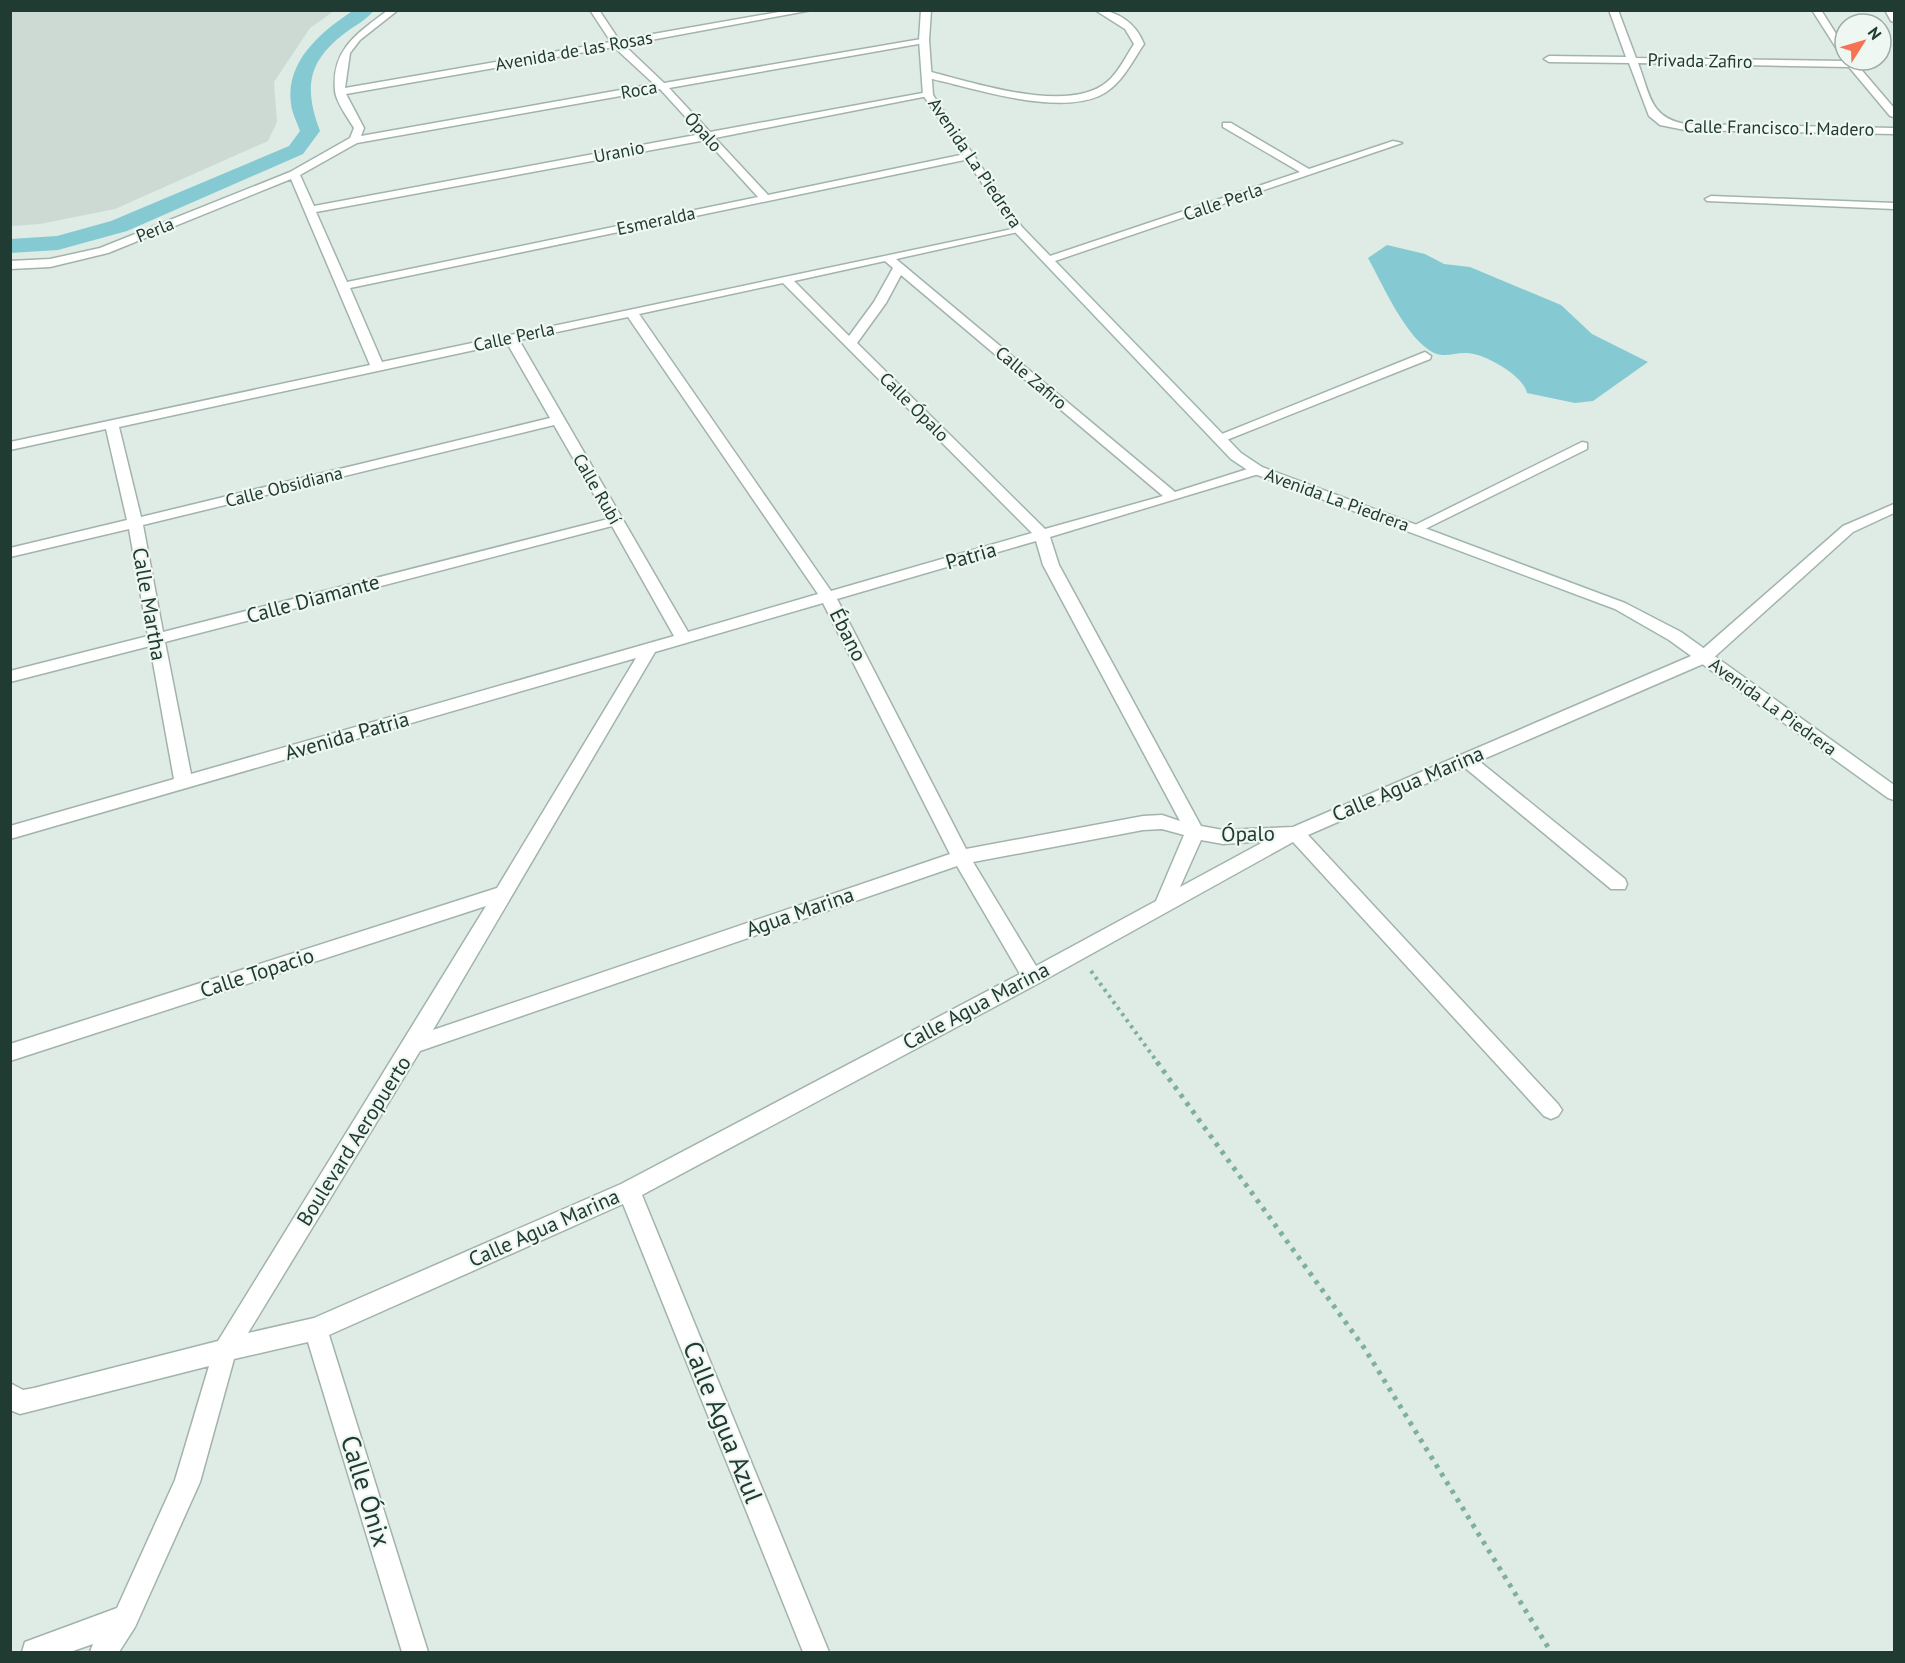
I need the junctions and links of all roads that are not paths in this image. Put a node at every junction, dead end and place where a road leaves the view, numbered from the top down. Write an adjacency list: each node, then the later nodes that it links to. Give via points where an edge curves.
1 (394, 10): 19 (street, via 357,38 345,53)
2 (594, 10): 12 (street, Ópalo)
3 (808, 10): 12 (street, Avenida de las Rosas)
4 (926, 10): 11 (street, Avenida La Piedrera)
5 (1099, 10): 17 (street, via 1136,33 1139,44 1109,86 1088,95 1040,99 970,87)
6 (1613, 10): 14 (street)
7 (1816, 10): 10 (street)
8 (1889, 10): 9 (street)
9 (1894, 19)
10 (1833, 37)
11 (924, 40): 17 (street, Avenida La Piedrera); 18 (street, Roca)
12 (617, 44): 18 (street, Ópalo); 19 (street, Avenida de las Rosas)
13 (1549, 59): 14 (street, Privada Zafiro)
14 (1631, 60): 15 (street, Privada Zafiro); 23 (street, Calle Francisco I. Madero, via 1653,114 1664,123 1685,127)
15 (1833, 60)
16 (1858, 72): 21 (street)
17 (927, 74): 20 (street, Avenida La Piedrera)
18 (662, 86): 24 (street, Ópalo); 25 (street, Roca)
19 (340, 92): 25 (street, via 359,128)
20 (928, 95): 24 (street, Uranio); 27 (street, Avenida La Piedrera)
21 (1894, 114)
22 (1227, 125): 28 (street)
23 (1894, 131)
24 (705, 136): 30 (street, Ópalo); 33 (street, Uranio)
25 (354, 140): 29 (street, Roca)
26 (1397, 143): 28 (street, Calle Perla)
27 (970, 156): 30 (street, Esmeralda); 34 (street, Avenida La Piedrera)
28 (1309, 173): 35 (street, Calle Perla)
29 (294, 174): 33 (street); 37 (street, Perla, via 104,251 50,263)
30 (766, 199): 39 (street, Esmeralda)
31 (1711, 199): 32 (street)
32 (1894, 206)
33 (310, 210): 39 (street)
34 (1018, 229): 35 (street, Avenida La Piedrera); 36 (street, Calle Perla)
35 (1048, 260): 47 (street, Avenida La Piedrera)
36 (894, 263): 38 (street, Calle Perla); 42 (street, via 880,303); 51 (street, Calle Zafiro)
37 (10, 265)
38 (785, 279): 40 (street, Calle Perla); 42 (street, Calle Ópalo)
39 (343, 286): 44 (street)
40 (631, 312): 41 (street, Calle Perla); 58 (street, Ébano)
41 (511, 338): 44 (street, Calle Perla); 45 (street, Calle Rubí)
42 (850, 344): 56 (street, Calle Ópalo)
43 (1425, 356): 47 (street)
44 (378, 367): 46 (street, Calle Perla)
45 (558, 420): 53 (street, Calle Rubí); 54 (street, Calle Obsidiana)
46 (112, 424): 48 (street, Calle Perla); 54 (street, Calle Martha)
47 (1219, 438): 50 (street, Avenida La Piedrera)
48 (10, 446)
49 (1582, 446): 55 (street)
50 (1257, 470): 51 (street, Patria); 55 (street, Avenida La Piedrera)
51 (1173, 497): 56 (street, Patria)
52 (1894, 508): 62 (street, Calle Agua Marina, via 1848,529)
53 (616, 521): 59 (street, Calle Rubí); 60 (street, Calle Diamante)
54 (135, 523): 57 (street, Calle Obsidiana); 60 (street, Calle Martha)
55 (1414, 529): 62 (street, Avenida La Piedrera, via 1620,606)
56 (1042, 535): 58 (street, Patria); 67 (street, Ópalo, via 1051,565)
57 (10, 553)
58 (828, 597): 59 (street, Patria); 70 (street, Ébano)
59 (684, 639): 61 (street, Avenida Patria)
60 (155, 640): 63 (street, Calle Diamante); 65 (street, Calle Martha)
61 (649, 649): 65 (street, Avenida Patria); 72 (street, Boulevard Aeropuerto)
62 (1704, 657): 64 (street, Calle Agua Marina); 66 (street, Avenida La Piedrera)
63 (10, 677)
64 (1466, 759): 68 (street, Calle Agua Marina); 71 (street)
65 (184, 784): 69 (street, Avenida Patria)
66 (1894, 794)
67 (1195, 832): 68 (street, Ópalo, via 1222,837); 70 (street, Agua Marina, via 1162,822 1143,823); 73 (street)
68 (1295, 832): 73 (street, Calle Agua Marina); 77 (street, Ópalo)
69 (10, 833)
70 (961, 857): 74 (street, Ébano); 75 (street, Agua Marina)
71 (1618, 884)
72 (504, 893): 75 (street, Boulevard Aeropuerto); 76 (street, Calle Topacio)
73 (1164, 903): 74 (street, Calle Agua Marina)
74 (1032, 977): 78 (street, Calle Agua Marina)
75 (413, 1045): 80 (street, Boulevard Aeropuerto)
76 (10, 1053)
77 (1551, 1110)
78 (629, 1191): 79 (street, Calle Agua Marina); 86 (street, Calle Agua Azul)
79 (316, 1329): 80 (street, Calle Agua Marina); 85 (street, Calle Ónix)
80 (225, 1350): 81 (street, Calle Agua Marina, via 34,1400 20,1402); 82 (street, Boulevard Aeropuerto, via 187,1482)
81 (10, 1395)
82 (126, 1618): 83 (street); 84 (street, Boulevard Aeropuerto)
83 (35, 1653)
84 (103, 1653)
85 (415, 1653)
86 (816, 1653)

